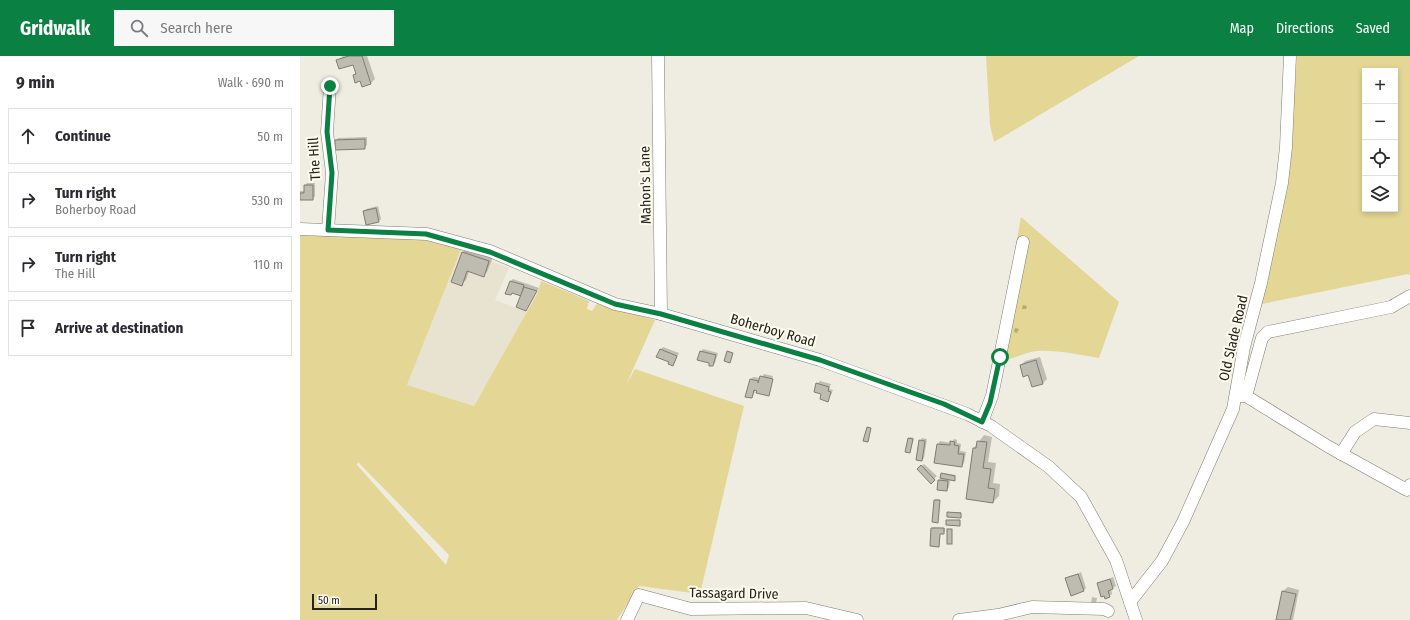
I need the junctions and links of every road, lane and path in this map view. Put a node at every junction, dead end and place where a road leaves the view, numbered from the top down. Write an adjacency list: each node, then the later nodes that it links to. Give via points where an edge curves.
1 (658, 56): 8 (street, Mahon's Lane)
2 (1290, 56): 9 (street, Old Slade Road, via 1282,183)
3 (330, 86): 5 (street, The Hill, via 327,132 332,173)
4 (300, 229): 5 (street, Boherboy Road)
5 (328, 230): 8 (street, Boherboy Road, via 426,234 490,252 615,304)
6 (1023, 242): 10 (street, via 992,396)
7 (1410, 296): 9 (street, via 1391,307 1268,332 1262,338)
8 (661, 314): 10 (street, Boherboy Road, via 820,360 944,404)
9 (1240, 396): 12 (street); 14 (street, Old Slade Road, via 1183,522 1162,561)
10 (982, 422): 14 (street, Boherboy Road, via 1049,467 1081,497 1116,560)
11 (1410, 423): 12 (street, via 1374,419 1355,432)
12 (1341, 454): 13 (street, via 1407,490)
13 (1410, 486)
14 (1130, 602): 19 (street, Boherboy Road)
15 (1108, 611): 18 (street, via 1032,607)
16 (627, 620): 17 (street, Tassagard Drive, via 639,594 691,609 806,608)
17 (858, 620)
18 (959, 620)
19 (1136, 620)

